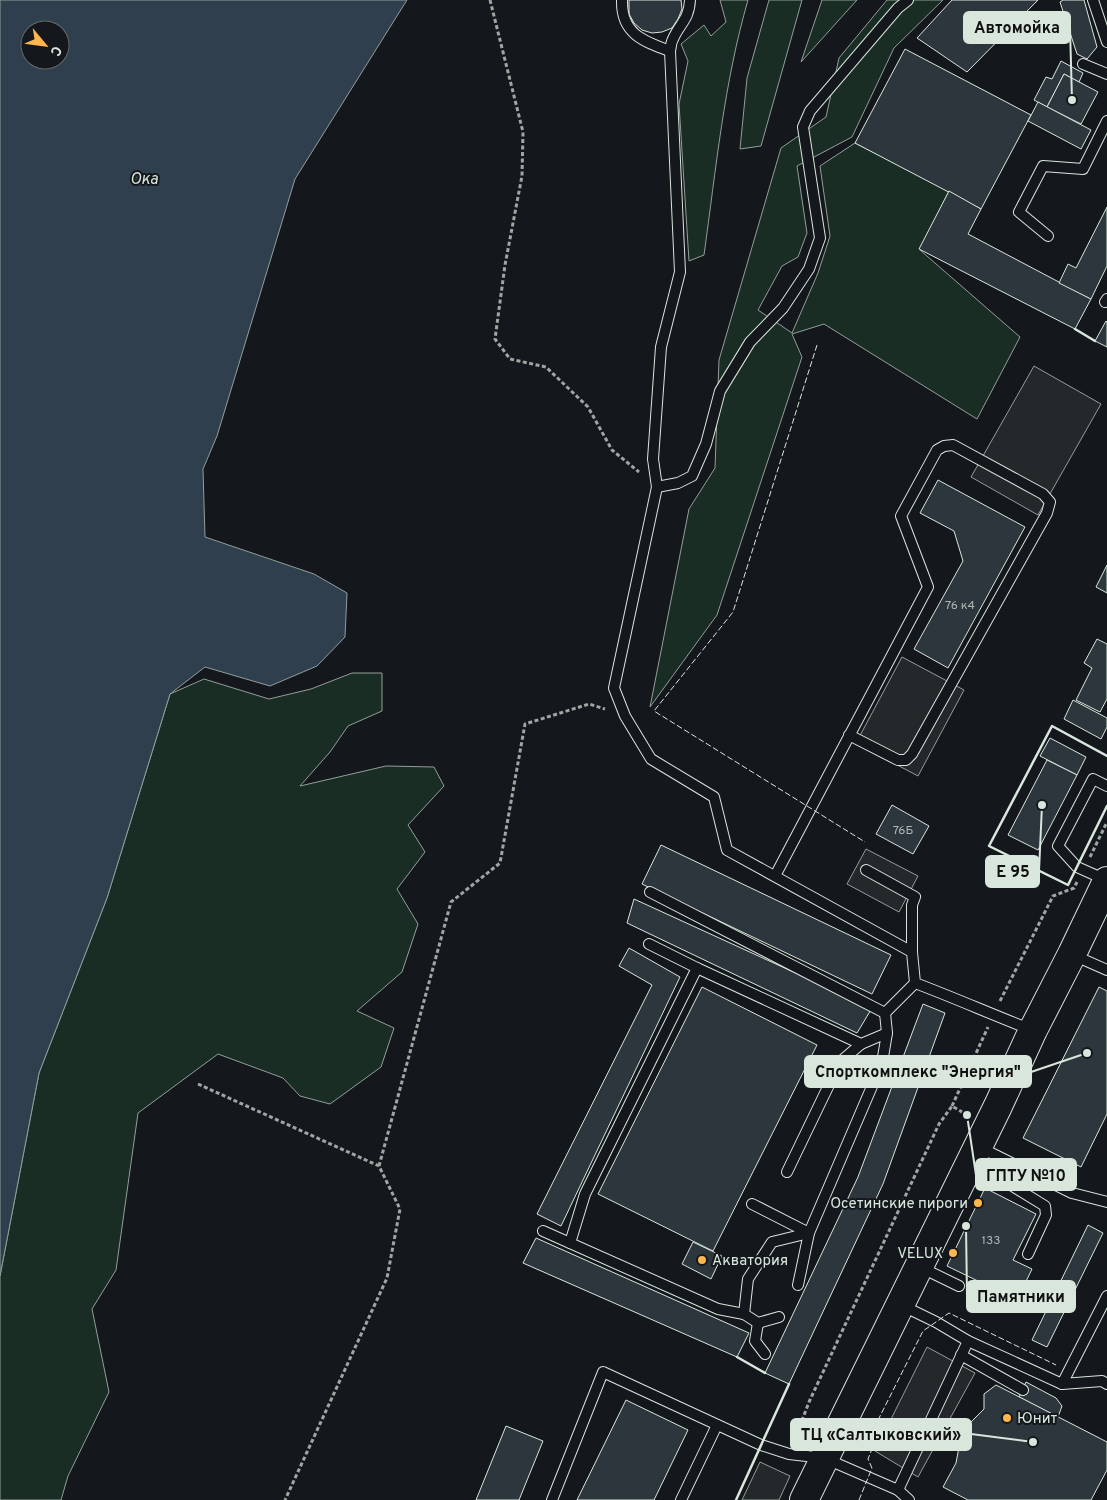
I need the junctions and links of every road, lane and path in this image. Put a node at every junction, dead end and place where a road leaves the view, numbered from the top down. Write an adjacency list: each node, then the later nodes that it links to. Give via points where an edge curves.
1 (490, 0): 12 (path, via 523,132 522,176 504,265 495,339 510,359 546,367 588,407 612,450)
2 (622, 0): 7 (lane, via 622,14 628,28 645,42)
3 (690, 0): 7 (lane, via 689,10)
4 (908, 0): 12 (lane, via 810,111 803,127 820,238 808,269 784,308 750,342 720,391 706,444 692,476)
5 (1093, 0): 6 (lane)
6 (1107, 42)
7 (670, 51): 12 (lane, via 680,272 661,346 653,459)
8 (1084, 64): 9 (lane)
9 (1107, 74)
10 (1107, 121): 11 (lane, via 1083,169 1043,166 1019,212)
11 (1048, 236)
12 (657, 487): 13 (lane, via 614,688)
13 (625, 716): 18 (lane, via 651,759 714,797 727,850); 36 (path, via 589,704 525,724 500,863 451,902)
14 (849, 735): 14 (lane, via 928,587 901,516 937,450 953,445 1043,494 1050,502 1047,513 912,754 906,760 898,760); 18 (lane)
15 (1107, 786): 19 (lane, via 1093,779 1058,846 1077,867)
16 (1107, 822): 19 (path)
17 (866, 870): 22 (lane, via 915,897 912,906)
18 (775, 876): 22 (lane)
19 (1099, 877): 23 (main road); 28 (path, via 1053,896)
20 (650, 892): 27 (lane)
21 (649, 944): 24 (lane)
22 (912, 952): 26 (lane)
23 (1072, 954): 25 (lane); 29 (main road)
24 (697, 968): 31 (lane); 42 (lane, via 585,1194)
25 (1107, 970)
26 (915, 983): 27 (lane); 28 (lane)
27 (885, 1012): 30 (lane)
28 (993, 1015): 29 (lane); 33 (path)
29 (1033, 1030): 35 (main road)
30 (887, 1033): 31 (lane); 41 (lane, via 882,1063)
31 (861, 1044): 37 (lane, via 840,1062)
32 (198, 1084): 36 (path)
33 (952, 1106): 34 (path, via 967,1115); 59 (path, via 939,1124 809,1402)
34 (971, 1108)
35 (975, 1153): 38 (lane, via 1072,1193); 43 (lane, via 1045,1206 1046,1215); 44 (main road)
36 (379, 1166): 62 (path, via 400,1209 387,1278)
37 (787, 1172)
38 (1107, 1202)
39 (752, 1204): 41 (lane)
40 (543, 1231): 42 (lane)
41 (809, 1233): 45 (lane); 49 (lane, via 772,1242 748,1279)
42 (570, 1243): 49 (lane, via 718,1309)
43 (1028, 1254)
44 (919, 1266): 46 (lane); 48 (main road)
45 (798, 1285)
46 (958, 1286)
47 (1107, 1296): 55 (lane)
48 (900, 1305): 52 (lane); 60 (main road)
49 (744, 1314): 51 (lane)
50 (779, 1317): 51 (lane)
51 (758, 1324): 53 (lane, via 756,1341)
52 (968, 1341): 54 (lane); 55 (lane)
53 (764, 1354)
54 (961, 1355): 57 (lane); 61 (lane)
55 (1062, 1384): 56 (lane, via 1102,1380)
56 (1107, 1384)
57 (1022, 1390)
58 (717, 1425): 59 (lane); 63 (lane, via 603,1372); 64 (lane)
59 (789, 1454): 60 (lane)
60 (824, 1458): 61 (lane); 65 (main road)
61 (898, 1490): 66 (lane)
62 (285, 1500)
63 (552, 1500)
64 (681, 1500)
65 (804, 1500)
66 (909, 1500)

